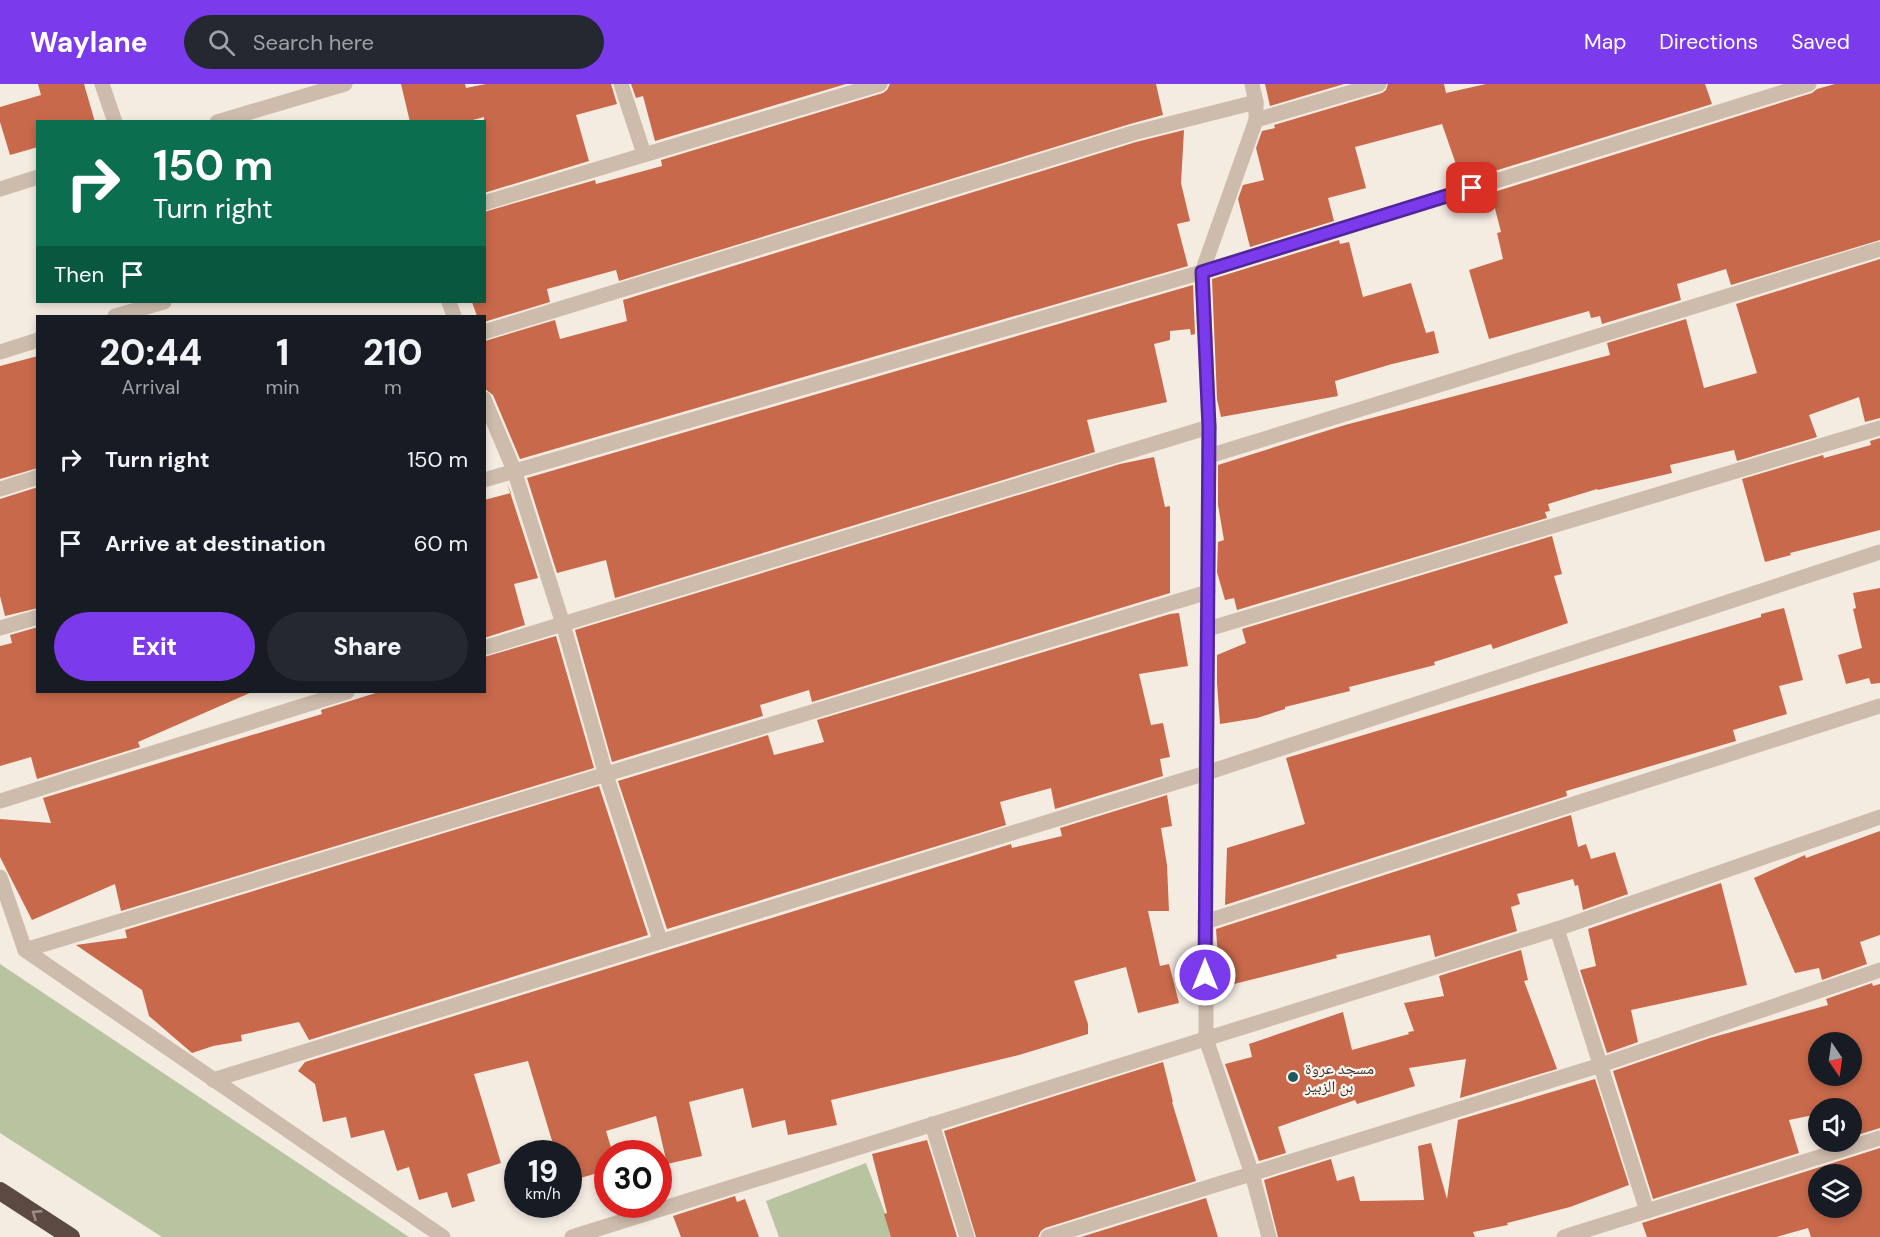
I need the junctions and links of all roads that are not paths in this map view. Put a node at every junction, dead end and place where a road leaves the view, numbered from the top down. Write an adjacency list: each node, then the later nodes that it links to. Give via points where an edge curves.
1 (102, 84): 9 (street)
2 (345, 84): 10 (street)
3 (621, 84): 12 (street)
4 (880, 84): 12 (street)
5 (1252, 84): 8 (street)
6 (1379, 84): 11 (street)
7 (1809, 84): 17 (street)
8 (1256, 102): 11 (street); 20 (street, via 1133,133)
9 (114, 120)
10 (224, 120)
11 (1256, 120): 17 (street)
12 (644, 154): 15 (street)
13 (36, 178): 14 (street)
14 (0, 189)
15 (486, 202)
16 (1880, 249): 26 (street)
17 (1202, 272): 24 (street); 27 (street)
18 (160, 303): 19 (street)
19 (118, 315)
20 (486, 331)
21 (36, 341): 22 (street)
22 (0, 352)
23 (486, 404): 27 (street)
24 (1209, 427): 26 (street); 34 (street)
25 (1880, 428): 36 (street)
26 (1209, 456): 32 (street)
27 (514, 471): 29 (street); 34 (street)
28 (36, 478): 30 (street)
29 (486, 479)
30 (0, 489)
31 (1880, 552): 40 (street)
32 (1208, 592): 36 (street); 41 (street)
33 (36, 618): 35 (street)
34 (562, 624): 37 (street); 41 (street)
35 (0, 628)
36 (1208, 629): 40 (street)
37 (486, 647)
38 (344, 693): 42 (street)
39 (1880, 706): 45 (street)
40 (1206, 773): 45 (street); 47 (street)
41 (606, 775): 47 (street); 48 (street)
42 (0, 801)
43 (1880, 817): 46 (street)
44 (0, 877): 48 (street)
45 (1205, 922): 50 (street)
46 (1557, 929): 50 (street); 51 (street)
47 (660, 940): 52 (street)
48 (25, 950): 52 (street)
49 (1880, 970): 51 (street)
50 (1206, 1039): 53 (street); 55 (street)
51 (1601, 1065): 55 (street); 57 (street)
52 (213, 1080): 59 (street)
53 (932, 1124): 60 (street); 61 (street)
54 (1880, 1138): 57 (street)
55 (1252, 1174): 62 (street); 63 (street)
56 (0, 1191): 58 (highway, one-way to 56)
57 (1647, 1211): 64 (street)
58 (72, 1237)
59 (443, 1237)
60 (572, 1237)
61 (967, 1237)
62 (1048, 1237)
63 (1269, 1237)
64 (1564, 1237)

